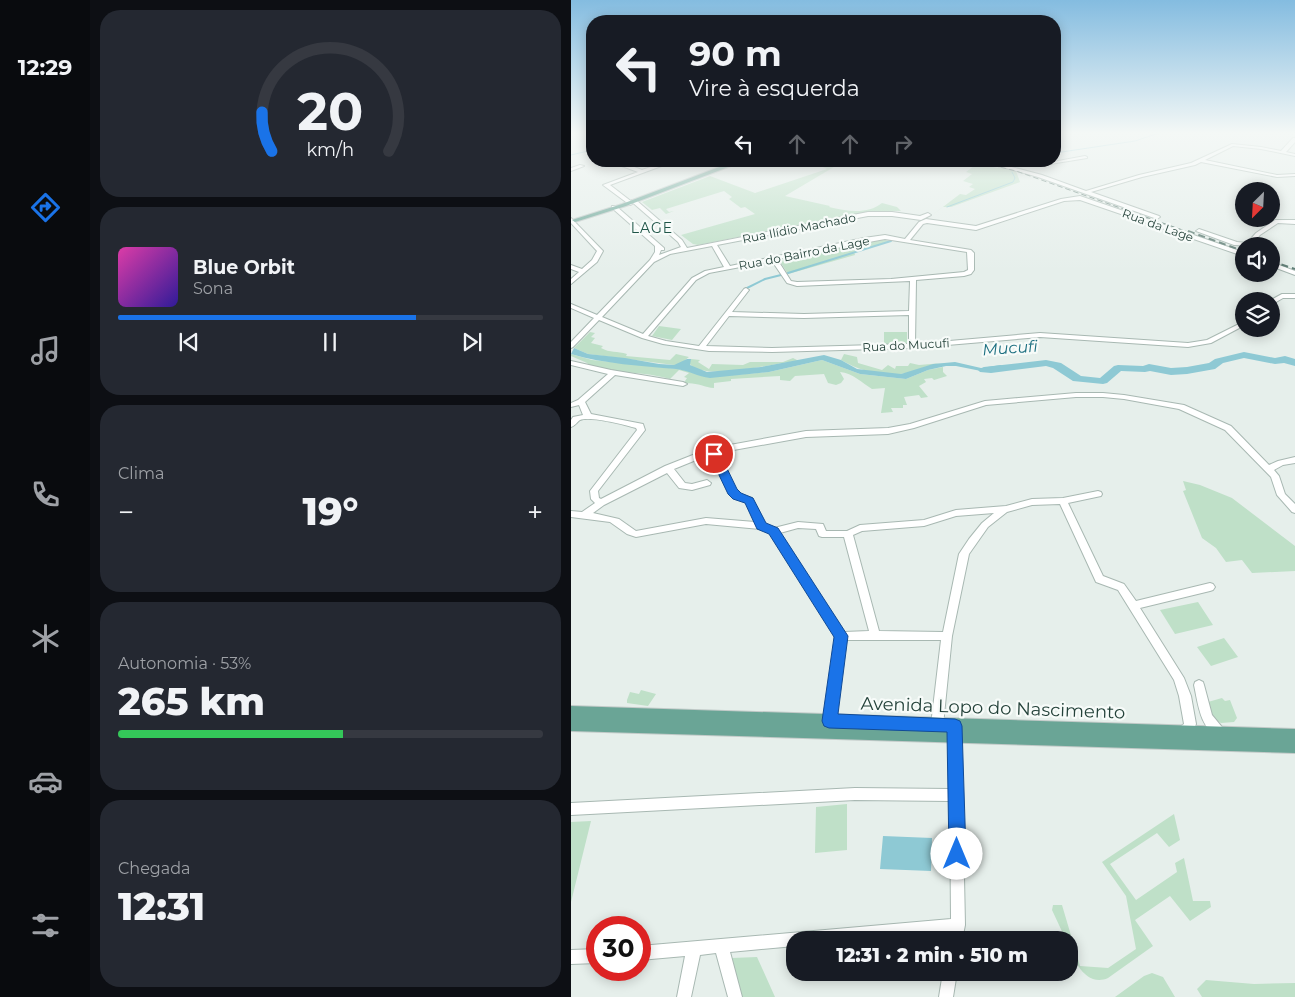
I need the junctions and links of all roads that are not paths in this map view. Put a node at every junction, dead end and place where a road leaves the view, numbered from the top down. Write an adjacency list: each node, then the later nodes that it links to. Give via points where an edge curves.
1 (624, 179): 6 (street, via 606,185)
2 (694, 179): 6 (main road)
3 (1047, 179): 5 (street)
4 (1137, 179): 5 (street)
5 (1087, 192): 11 (street)
6 (629, 203): 7 (main road); 8 (street)
7 (615, 208): 9 (street); 12 (main road)
8 (643, 208): 9 (street, via 630,207 623,210); 16 (street)
9 (623, 214): 18 (street)
10 (928, 216): 17 (street, Rua Ilídio Machado, via 921,218 903,213 856,216)
11 (1157, 217)
12 (572, 220): 28 (street, via 600,251 595,261)
13 (1295, 222): 14 (street, via 1277,221 1249,245 1236,244)
14 (1199, 231)
15 (906, 241): 20 (street, Rua do Bairro da Lage); 21 (street, Rua da Lage, via 926,221 976,228 1063,200 1080,198); 23 (street, Rua do Bairro da Lage, via 873,238)
16 (682, 243): 18 (street, via 671,248); 19 (street, Rua Ilídio Machado); 22 (street)
17 (714, 244): 19 (street, Rua Ilídio Machado); 27 (street, Rua do Bairro da Lage)
18 (658, 246): 22 (street); 24 (street)
19 (697, 248): 22 (street, Rua Ilídio Machado)
20 (969, 251): 30 (street, via 969,273)
21 (1235, 251)
22 (677, 252): 24 (street)
23 (774, 259): 27 (street, Rua do Bairro da Lage); 30 (street, via 792,283)
24 (652, 261): 38 (street)
25 (571, 267): 28 (street)
26 (1280, 267): 29 (street)
27 (728, 268): 40 (street, Rua do Bairro da Lage, via 696,277)
28 (583, 271): 31 (street)
29 (1295, 273)
30 (913, 280): 36 (street)
31 (571, 282)
32 (746, 290): 37 (street)
33 (1295, 296): 34 (street)
34 (1280, 297)
35 (571, 306): 38 (street, Rua do Mucufi)
36 (913, 313): 37 (street); 42 (street)
37 (727, 314): 43 (street)
38 (598, 318): 40 (street, Rua do Mucufi); 41 (street)
39 (1235, 328): 42 (street, Rua do Mucufi, via 1209,342 1188,345 1040,335)
40 (644, 337): 43 (street, Rua do Mucufi)
41 (571, 346)
42 (912, 346): 43 (street, Rua do Mucufi, via 772,350)
43 (701, 348)
44 (571, 363): 45 (street)
45 (613, 373): 46 (street); 47 (street)
46 (683, 384)
47 (581, 402): 48 (street); 50 (street)
48 (571, 405)
49 (571, 410): 51 (street)
50 (588, 416): 51 (street); 59 (street, via 640,426 641,430 594,491 595,499)
51 (573, 422)
52 (704, 453): 54 (street); 55 (street, via 806,434 888,431 985,403 1103,395 1181,407 1214,421 1228,428); 64 (street, via 714,454 732,491 749,500)
53 (1295, 460): 55 (street)
54 (668, 468): 56 (street, via 682,486); 59 (street)
55 (1269, 469): 61 (street, via 1275,476 1281,495)
56 (707, 483)
57 (1098, 494): 58 (street)
58 (1063, 501): 60 (street, via 1031,502); 68 (street, via 1099,578 1121,587)
59 (601, 503): 63 (street)
60 (1006, 508): 66 (street, via 956,513 924,523 860,528); 71 (street, via 985,525 964,554)
61 (1295, 510)
62 (571, 514): 63 (street)
63 (583, 516): 64 (street, via 609,519 629,532 645,533 706,521)
64 (761, 526): 65 (street)
65 (774, 531): 66 (street, via 809,524 820,526 823,534); 70 (street)
66 (849, 534): 69 (street)
67 (1210, 587): 68 (street)
68 (1133, 606): 73 (street, via 1179,678)
69 (875, 634): 70 (street); 71 (street)
70 (841, 636): 76 (street)
71 (947, 636): 78 (street)
72 (1199, 685): 74 (street)
73 (1185, 696): 74 (street); 80 (street, via 1189,724 1188,729)
74 (1202, 697): 81 (street, via 1208,720)
75 (571, 713): 76 (main road, Avenida Lopo do Nascimento)
76 (829, 721): 78 (main road, Avenida Lopo do Nascimento)
77 (571, 724): 79 (main road, Avenida Lopo do Nascimento)
78 (937, 725): 79 (main road, Avenida Lopo do Nascimento)
79 (955, 731): 80 (main road, Avenida Lopo do Nascimento); 83 (main road, Avenida Lopo do Nascimento); 84 (street)
80 (1181, 733): 81 (main road, Avenida Lopo do Nascimento)
81 (1225, 734): 82 (main road, Avenida Lopo do Nascimento)
82 (1295, 736)
83 (1295, 746)
84 (957, 795): 85 (street, via 855,794); 86 (street)
85 (571, 809)
86 (957, 925): 87 (street); 88 (street)
87 (956, 931)
88 (721, 946): 89 (street); 95 (street)
89 (694, 949): 90 (street); 94 (street)
90 (651, 952)
91 (586, 956): 92 (street)
92 (571, 957)
93 (949, 981): 96 (street)
94 (684, 997)
95 (735, 997)
96 (946, 997)

